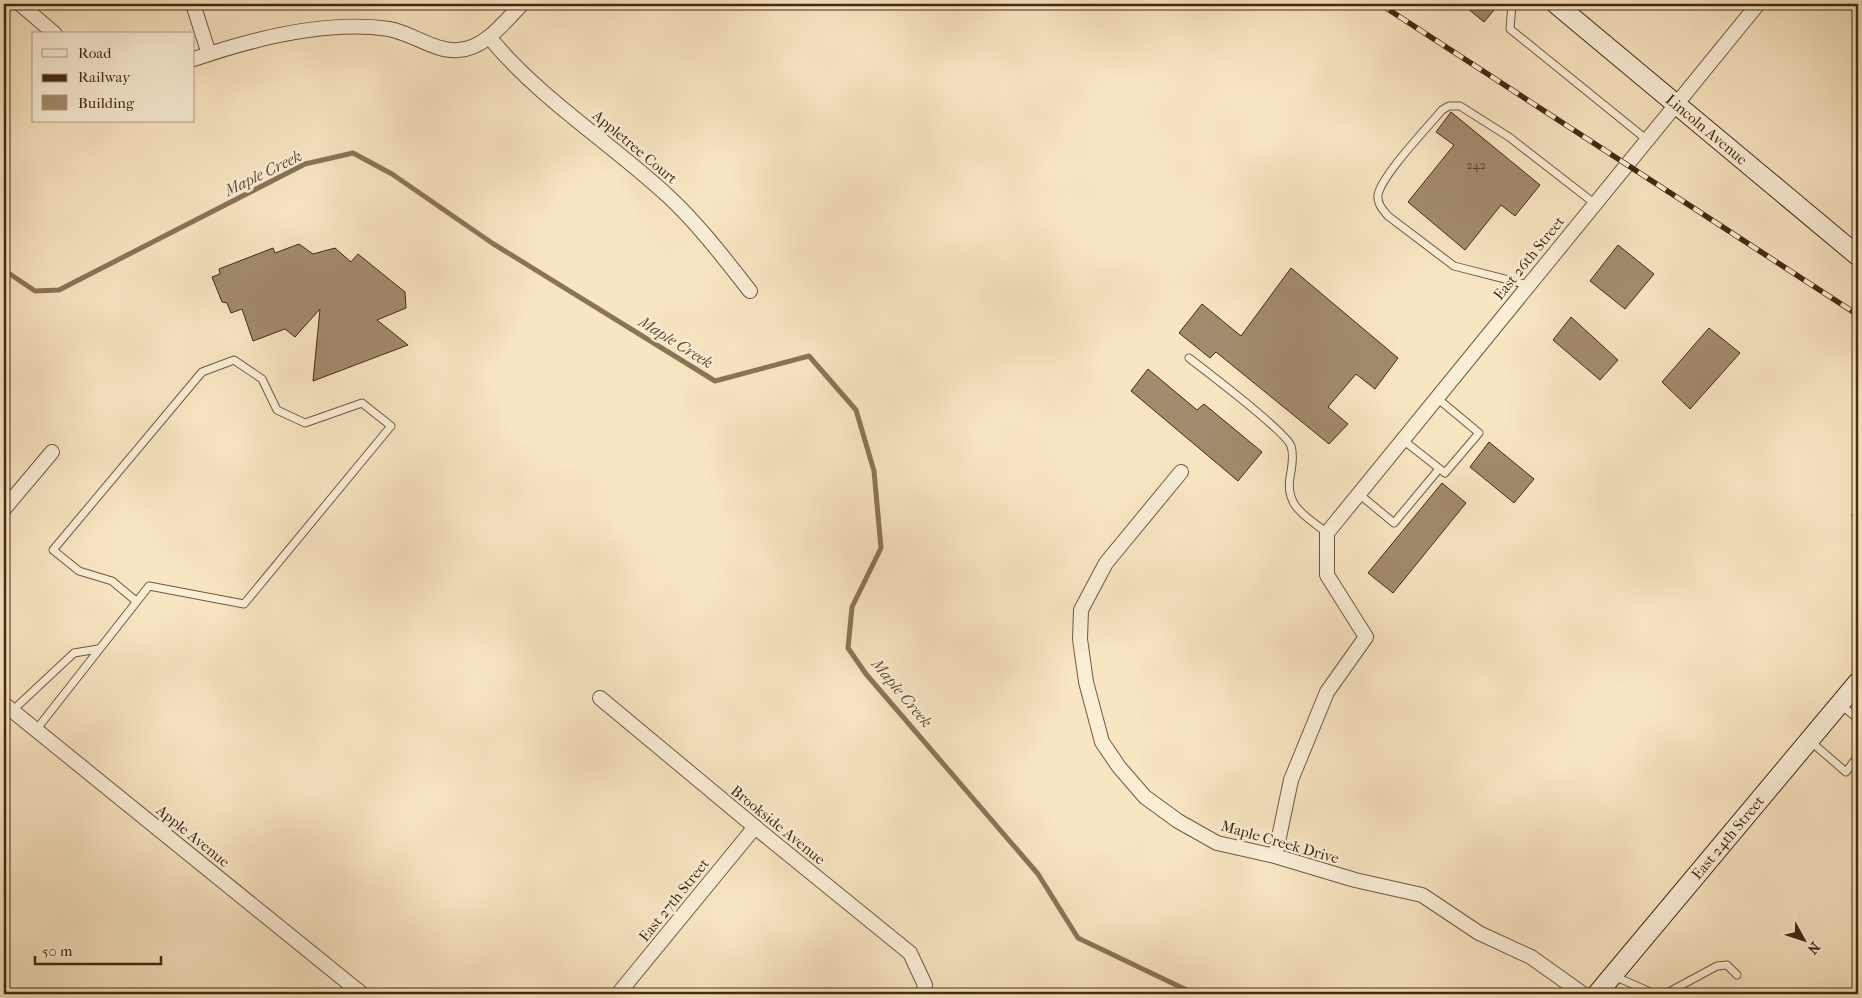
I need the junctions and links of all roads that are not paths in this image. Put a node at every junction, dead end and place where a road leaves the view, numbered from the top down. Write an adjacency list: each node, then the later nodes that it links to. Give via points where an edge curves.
1 (20, 4): 7 (street)
2 (192, 4): 9 (street)
3 (522, 4): 8 (street)
4 (1512, 4): 12 (lane, via 1510,29)
5 (1556, 4): 11 (street, Lincoln Avenue)
6 (1758, 4): 11 (street, East 26th Street)
7 (53, 32)
8 (489, 37): 9 (street, via 458,50 443,48 391,29 317,29); 16 (street, Appletree Court, via 512,64 667,196 703,231)
9 (209, 54): 10 (street)
10 (195, 59)
11 (1674, 104): 12 (street, East 26th Street); 14 (street, Lincoln Avenue)
12 (1646, 139): 13 (street, East 26th Street)
13 (1594, 203): 15 (street, East 26th Street); 15 (lane, via 1509,137 1460,106 1442,110 1386,178 1378,196 1380,207 1454,266)
14 (1858, 256)
15 (1528, 285): 18 (street, East 26th Street)
16 (750, 291)
17 (1189, 358): 25 (lane, via 1291,445 1293,464 1288,487 1293,505)
18 (1437, 398): 19 (street, East 26th Street); 21 (lane, via 1479,433 1445,473)
19 (1403, 440): 21 (lane); 23 (street, East 26th Street)
20 (52, 452): 24 (street)
21 (1439, 469): 23 (lane, via 1394,522)
22 (1181, 472): 37 (street, Maple Creek Drive, via 1106,563 1081,610 1080,639 1086,682 1102,742 1145,797 1217,844)
23 (1359, 494): 25 (street, East 26th Street)
24 (4, 509)
25 (1327, 533): 37 (street, via 1327,575 1366,636 1327,692 1291,780)
26 (136, 601): 26 (lane, via 149,586 244,604 392,426 362,403 304,423 277,410 262,379 234,360 202,372 53,550 79,571 112,581); 27 (lane)
27 (98, 649): 31 (lane, via 74,653); 33 (lane)
28 (1858, 682): 30 (street, East 24th Street)
29 (600, 698): 36 (street, Brookside Avenue)
30 (1840, 704): 32 (lane); 34 (street, East 24th Street)
31 (8, 707): 33 (street, Apple Avenue)
32 (1858, 719)
33 (36, 730): 41 (street, Apple Avenue)
34 (1809, 741): 35 (lane, via 1846,772); 38 (street, East 24th Street)
35 (1858, 756)
36 (755, 827): 40 (street, Brookside Avenue, via 910,953); 42 (street, East 27th Street)
37 (1275, 856): 43 (street, Maple Creek Drive, via 1422,896 1479,933 1531,957)
38 (1613, 975): 44 (street, East 24th Street); 45 (lane)
39 (1737, 975): 46 (lane, via 1727,965 1717,966)
40 (924, 990)
41 (362, 994)
42 (618, 994)
43 (1583, 994)
44 (1597, 994)
45 (1655, 994)
46 (1665, 994)

